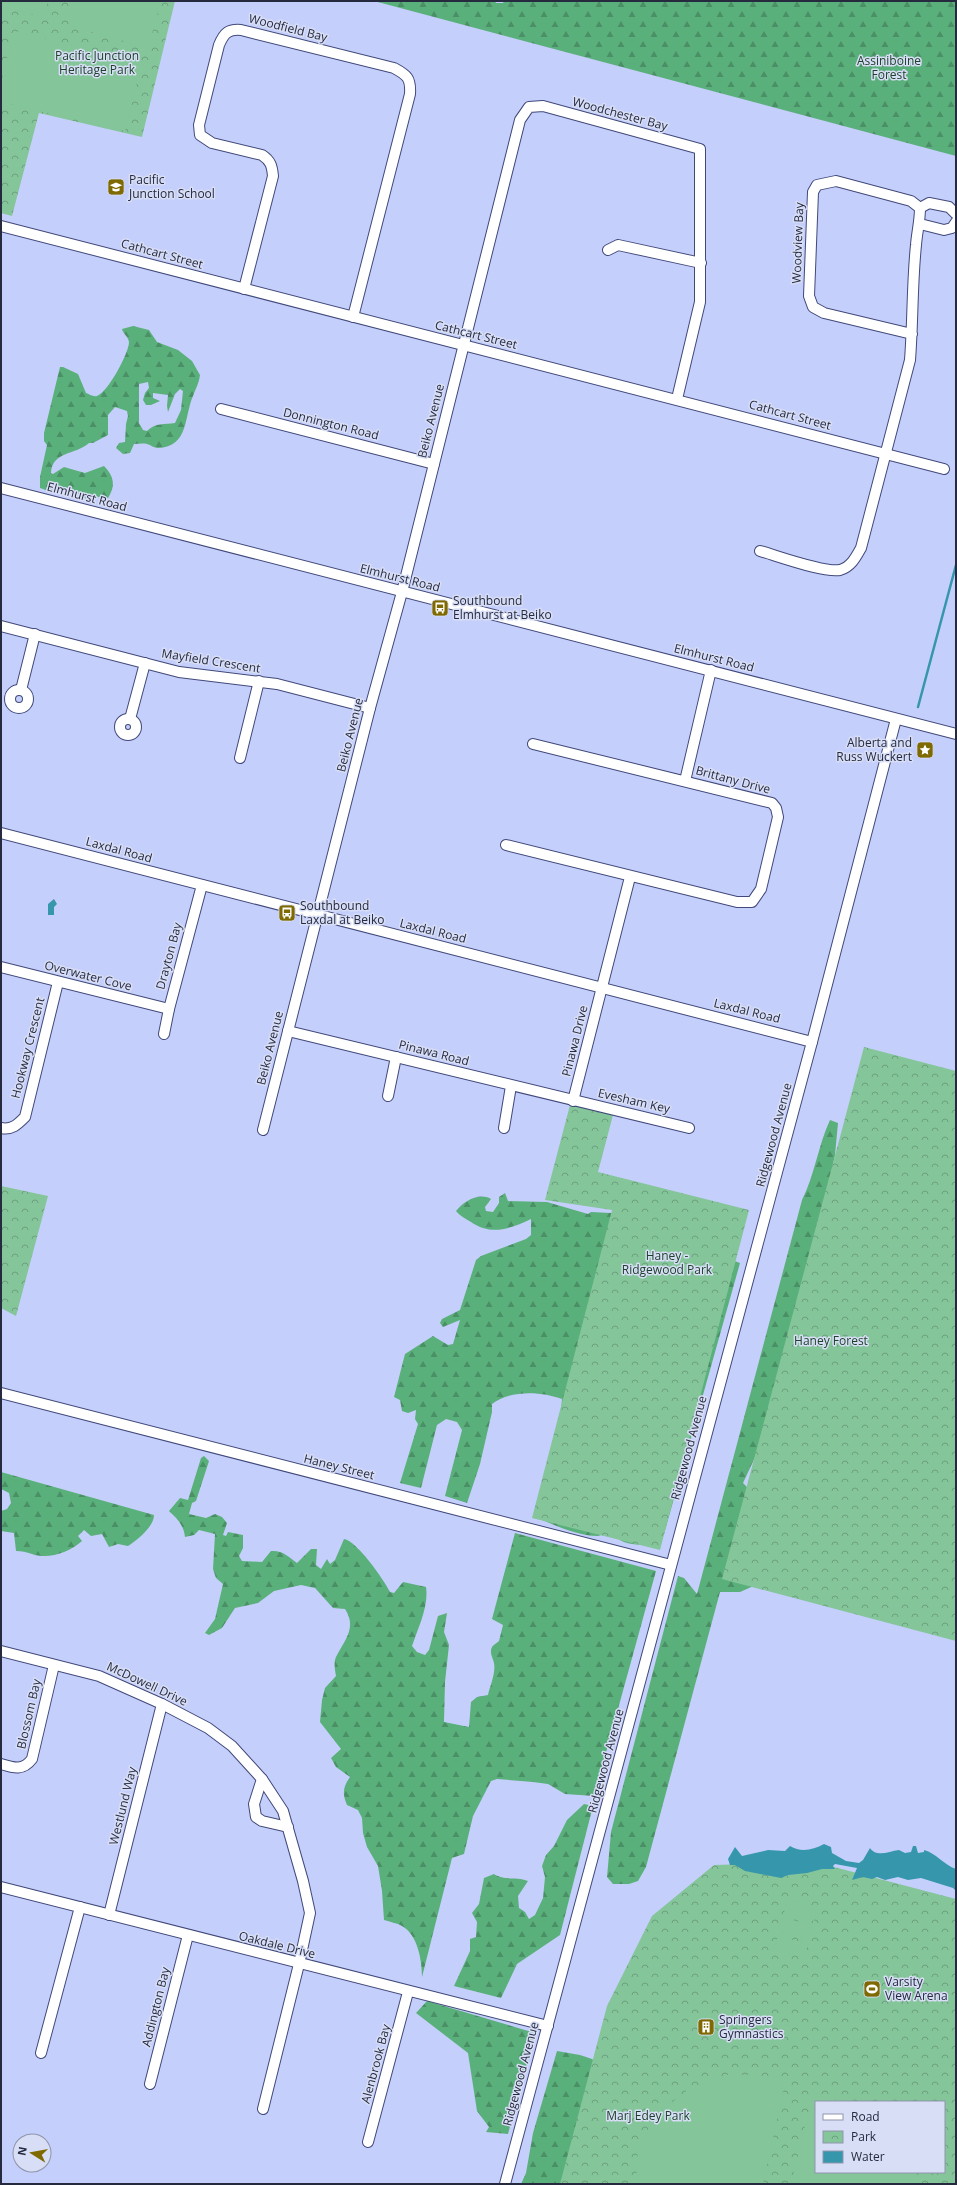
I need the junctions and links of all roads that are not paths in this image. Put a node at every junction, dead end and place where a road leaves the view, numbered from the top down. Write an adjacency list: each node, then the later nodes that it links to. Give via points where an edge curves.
1 (920, 208): 2 (street, via 929,203 950,207); 4 (street); 10 (street, Woodview Bay, via 911,201 836,181 817,185 813,192 809,296 813,307 824,313)
2 (956, 214)
3 (956, 222): 4 (street, via 952,228 944,230)
4 (920, 224): 10 (street, via 916,244)
5 (1, 226): 8 (street, Cathcart Street)
6 (608, 250): 7 (street, via 618,245)
7 (701, 263): 11 (street, Woodchester Bay, via 700,149 543,106 529,107 520,120); 12 (street, Woodchester Bay, via 700,302)
8 (244, 289): 9 (street, Cathcart Street); 9 (street, Woodfield Bay, via 273,176 272,167 269,159 262,155 207,141 200,135 199,125 219,45 224,34 231,29 394,68 405,74 411,84)
9 (353, 317): 11 (street, Cathcart Street)
10 (912, 334): 14 (street, via 910,360)
11 (463, 346): 12 (street, Cathcart Street); 15 (street, Beiko Avenue)
12 (677, 399): 14 (street, Cathcart Street)
13 (221, 409): 15 (street, Donnington Road)
14 (885, 454): 16 (street, Cathcart Street); 18 (street, via 861,548 854,562 840,570 825,569)
15 (434, 464): 19 (street, Beiko Avenue)
16 (944, 469)
17 (1, 488): 19 (street, Elmhurst Road)
18 (760, 551)
19 (402, 592): 23 (street, Elmhurst Road); 26 (street, Beiko Avenue)
20 (1, 626): 21 (street, Mayfield Crescent)
21 (35, 634): 22 (street, Mayfield Crescent); 25 (street)
22 (145, 663): 24 (street, Mayfield Crescent, via 179,672); 28 (street)
23 (711, 670): 27 (street, Elmhurst Road); 32 (street)
24 (259, 681): 26 (street, Mayfield Crescent); 31 (street)
25 (21, 690)
26 (370, 708): 37 (street, Beiko Avenue)
27 (896, 718): 29 (street, Elmhurst Road); 44 (street, Ridgewood Avenue)
28 (130, 719)
29 (956, 734)
30 (533, 744): 32 (street, Brittany Drive)
31 (240, 758)
32 (685, 781): 35 (street, Brittany Drive, via 762,800 772,803 776,808 776,829 761,889 756,898 752,902 737,902)
33 (1, 833): 36 (street, Laxdal Road)
34 (506, 845): 35 (street, Brittany Drive)
35 (630, 877): 40 (street)
36 (202, 885): 37 (street, Laxdal Road); 41 (street, Drayton Bay)
37 (318, 915): 40 (street, Laxdal Road); 42 (street, Beiko Avenue)
38 (1, 967): 39 (street, Overwater Cove)
39 (58, 982): 41 (street, Overwater Cove); 49 (street, Hookway Crescent, via 24,1117 17,1125 8,1129)
40 (602, 988): 44 (street, Laxdal Road); 48 (street, Pinawa Drive)
41 (169, 1009): 43 (street, Drayton Bay)
42 (288, 1031): 45 (street, Pinawa Road); 52 (street, Beiko Avenue)
43 (164, 1034)
44 (812, 1042): 54 (street, Ridgewood Avenue)
45 (396, 1058): 46 (street, Pinawa Road); 47 (street)
46 (511, 1086): 48 (street, Pinawa Road); 50 (street)
47 (388, 1096)
48 (573, 1101): 51 (street, Evesham Key)
49 (1, 1128)
50 (504, 1128)
51 (689, 1128)
52 (263, 1130)
53 (1, 1393): 54 (street, Haney Street)
54 (671, 1565): 67 (street, Ridgewood Avenue)
55 (1, 1651): 56 (street, McDowell Drive)
56 (54, 1665): 57 (street, McDowell Drive, via 99,1676); 58 (street, Blossom Bay, via 32,1759 20,1768)
57 (162, 1704): 59 (street, McDowell Drive, via 220,1735); 63 (street, Westlund Way)
58 (1, 1764)
59 (262, 1779): 60 (street, McDowell Drive, via 283,1811); 60 (street, via 254,1804 256,1817 262,1821)
60 (288, 1827): 65 (street, McDowell Drive, via 310,1913)
61 (1, 1887): 62 (street, Oakdale Drive)
62 (80, 1907): 63 (street, Oakdale Drive); 68 (street)
63 (109, 1915): 64 (street, Oakdale Drive)
64 (188, 1935): 65 (street, Oakdale Drive); 69 (street, Addington Bay)
65 (299, 1964): 66 (street, Oakdale Drive); 70 (street)
66 (408, 1992): 67 (street, Oakdale Drive); 71 (street, Alenbrook Bay)
67 (548, 2026): 72 (street, Ridgewood Avenue)
68 (41, 2052)
69 (150, 2084)
70 (263, 2109)
71 (368, 2142)
72 (505, 2184)

